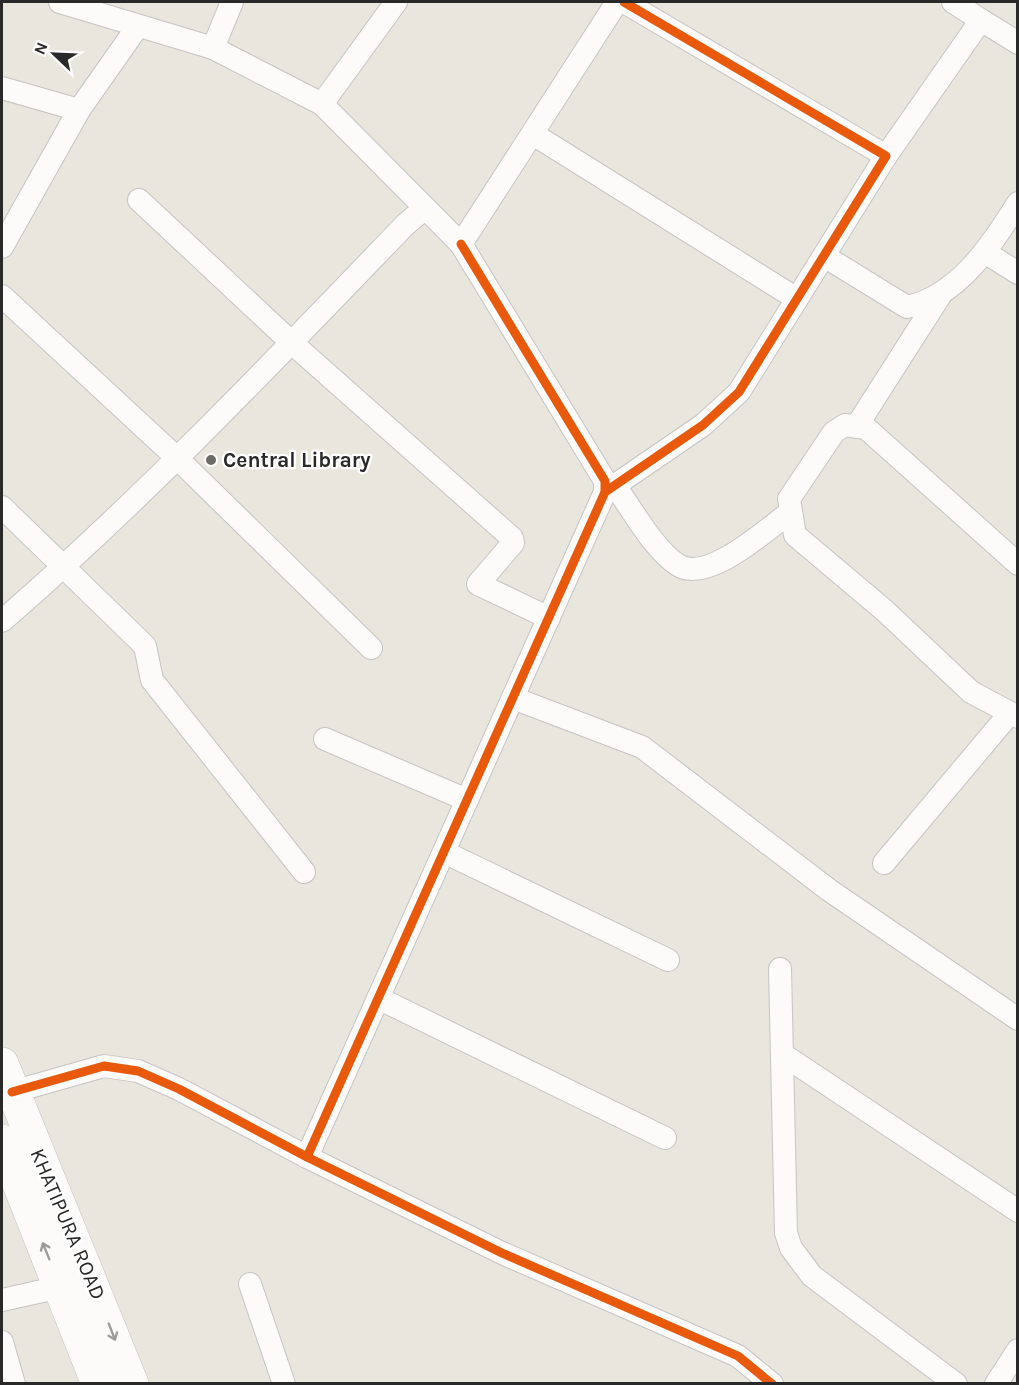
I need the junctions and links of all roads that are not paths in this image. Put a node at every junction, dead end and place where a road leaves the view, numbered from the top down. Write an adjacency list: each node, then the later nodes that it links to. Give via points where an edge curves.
1 (60, 2): 7 (street)
2 (231, 2): 11 (street)
3 (396, 2): 13 (street)
4 (617, 2): 15 (street)
5 (624, 2): 16 (street)
6 (953, 2): 8 (street)
7 (93, 6): 9 (street)
8 (981, 20): 10 (street); 16 (street)
9 (138, 26): 11 (street); 14 (street)
10 (1017, 43)
11 (213, 48): 13 (street)
12 (2, 88): 14 (street)
13 (322, 104): 19 (street)
14 (79, 111): 21 (street)
15 (533, 134): 20 (street); 27 (street)
16 (886, 156): 23 (street)
17 (139, 200): 28 (street)
18 (1017, 203): 22 (street)
19 (425, 208): 20 (street); 28 (street)
20 (461, 244): 31 (street)
21 (2, 247)
22 (986, 253): 24 (street); 25 (street)
23 (824, 256): 25 (street, via 907,307 928,302); 27 (street)
24 (1017, 273)
25 (942, 292): 29 (street)
26 (2, 296): 30 (street)
27 (797, 299): 31 (street, via 739,393 704,426)
28 (292, 343): 30 (street); 36 (street, via 512,538 513,543 479,585)
29 (856, 427): 33 (street, via 845,425 834,432 799,480 789,500); 34 (street, via 866,428)
30 (178, 459): 35 (street); 38 (street)
31 (610, 489): 33 (street, via 663,552 679,566 694,570 715,566); 36 (street)
32 (2, 507): 35 (street)
33 (789, 513): 40 (street, via 795,535 884,609 970,692)
34 (1017, 564)
35 (62, 569): 37 (street); 45 (street, via 145,646 152,680)
36 (549, 618): 39 (street)
37 (2, 621)
38 (371, 648)
39 (513, 698): 42 (street); 49 (street, via 642,747 829,890)
40 (1014, 715): 44 (street)
41 (325, 739): 42 (street)
42 (468, 800): 43 (street)
43 (444, 852): 46 (street); 48 (street)
44 (884, 863)
45 (304, 872)
46 (668, 960)
47 (780, 969): 50 (street)
48 (378, 998): 52 (street); 54 (street)
49 (1017, 1019)
50 (782, 1054): 55 (street); 66 (street, via 786,1233 791,1248 812,1276)
51 (7, 1078): 54 (street, via 104,1066 138,1071); 63 (main road, KHATIPURA ROAD, one-way to 63)
52 (665, 1138)
53 (2, 1141): 57 (main road, KHATIPURA ROAD, one-way to 53)
54 (307, 1157): 65 (street, via 502,1253 738,1356)
55 (1017, 1211)
56 (249, 1284): 64 (street)
57 (60, 1287): 58 (street); 62 (main road, KHATIPURA ROAD)
58 (2, 1300)
59 (2, 1342): 61 (street)
60 (1017, 1350): 67 (street)
61 (14, 1383)
62 (99, 1383)
63 (132, 1383)
64 (284, 1383)
65 (772, 1383)
66 (956, 1383)
67 (996, 1383)

